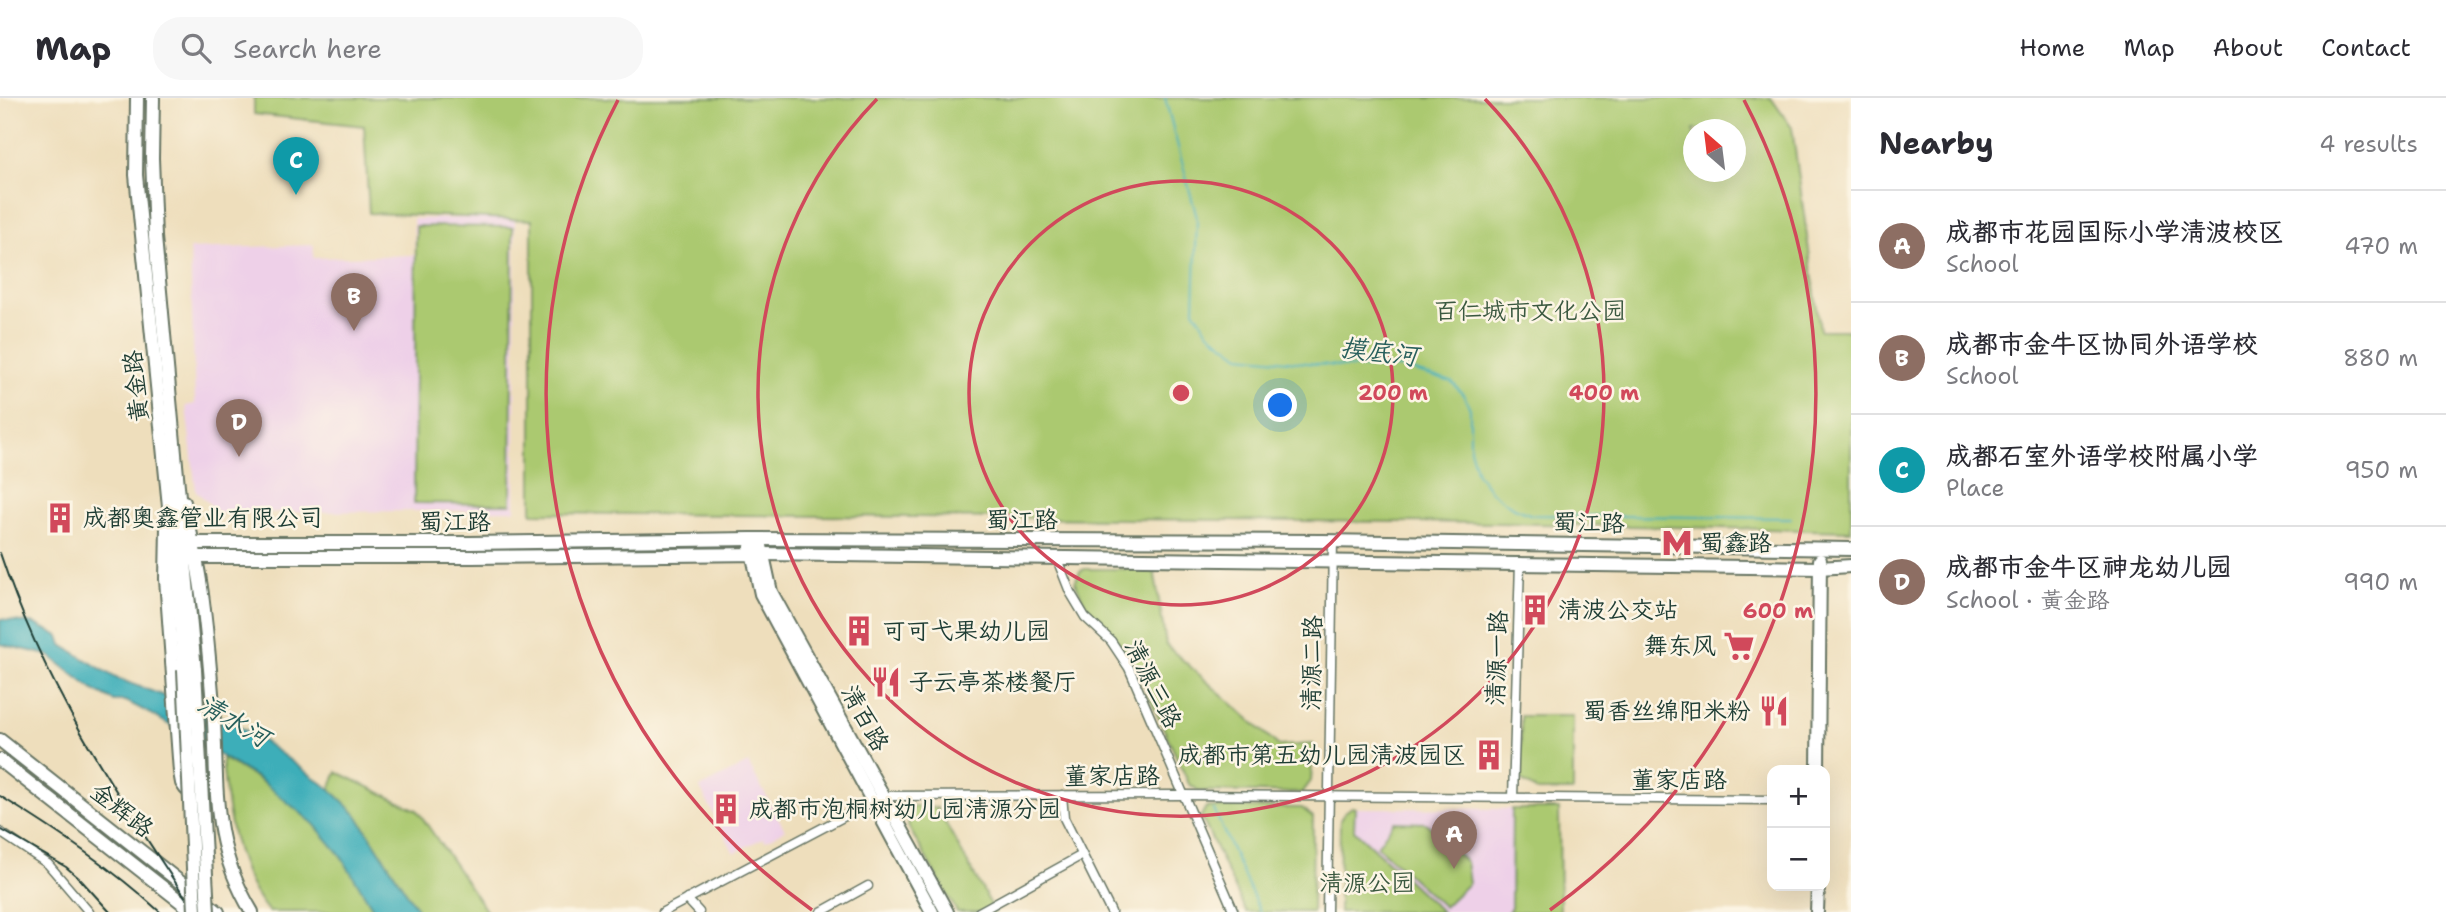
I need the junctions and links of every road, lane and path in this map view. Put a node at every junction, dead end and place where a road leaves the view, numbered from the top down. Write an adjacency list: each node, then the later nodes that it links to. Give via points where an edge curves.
1 (137, 98): 4 (street, 黄金路, via 136,175)
2 (153, 98): 3 (street, 黄金路, via 155,237)
3 (179, 481): 7 (street); 17 (street, 黄金路)
4 (167, 489): 17 (street, 黄金路); 21 (street, via 166,579 182,783 186,789 205,790)
5 (756, 540): 6 (street, 蜀江路); 7 (street, 蜀江路); 10 (street, 清百路)
6 (1333, 541): 8 (street, 蜀江路); 13 (street, 清源二路)
7 (192, 543): 11 (street)
8 (1820, 549): 9 (street, 蜀江路); 16 (street)
9 (1851, 549)
10 (756, 554): 11 (street, 蜀江路); 12 (street, 蜀江路); 26 (street, 清百路, via 771,592)
11 (195, 557): 21 (street, via 213,707)
12 (1057, 559): 13 (street, 蜀江路); 23 (street, 清源三路, via 1085,617 1111,641 1129,668)
13 (1333, 561): 14 (street, 蜀江路); 24 (street, 清源二路)
14 (1520, 562): 16 (street, 蜀江路); 25 (street, 清源一路)
15 (1851, 566): 16 (street, 蜀江路)
16 (1819, 568): 20 (street)
17 (189, 670): 34 (street, bridge); 35 (street, bridge)
18 (0, 740): 36 (street, 金辉路)
19 (0, 760): 34 (street, 金辉路)
20 (1818, 765)
21 (215, 772): 37 (street, via 219,831 227,861)
22 (1062, 795): 23 (street, 董家店路); 26 (street, 董家店路); 29 (street, via 1064,818)
23 (1184, 795): 24 (street, 董家店路); 45 (street, 清源三路)
24 (1329, 796): 25 (street, 董家店路); 46 (street, 清源二路)
25 (1513, 798): 27 (street, 董家店路)
26 (878, 799): 32 (street); 41 (street, 清百路); 42 (street, 清百路)
27 (1767, 800)
28 (0, 832): 33 (street, via 48,864)
29 (1082, 855): 43 (street); 44 (street)
30 (868, 886): 40 (street)
31 (1818, 891): 47 (street)
32 (687, 899): 38 (street); 39 (street)
33 (89, 912)
34 (195, 912)
35 (208, 912)
36 (218, 912)
37 (252, 912)
38 (663, 912)
39 (699, 912)
40 (821, 912)
41 (932, 912)
42 (947, 912)
43 (979, 912)
44 (1111, 912)
45 (1234, 912)
46 (1327, 912)
47 (1817, 912)

